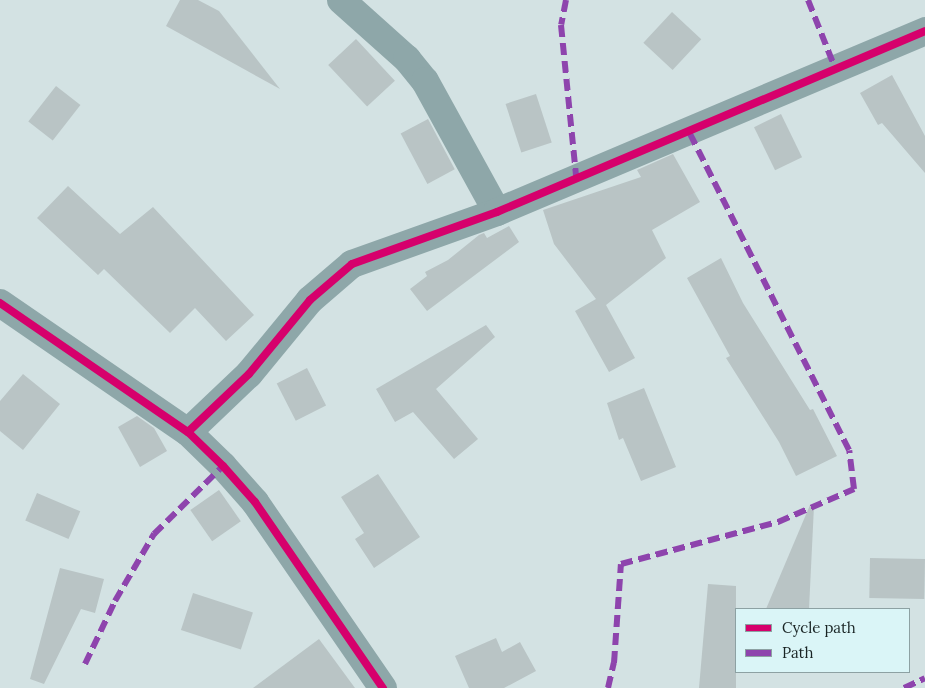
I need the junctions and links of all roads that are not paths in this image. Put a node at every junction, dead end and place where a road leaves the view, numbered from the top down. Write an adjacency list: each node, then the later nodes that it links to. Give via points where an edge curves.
1 (341, 0): 3 (street, via 407,59 425,81)
2 (925, 31): 3 (street)
3 (497, 212): 5 (street, via 352,264 310,300 249,374)
4 (5, 314): 5 (street)
5 (188, 432): 6 (street, via 255,502)
6 (383, 688)

